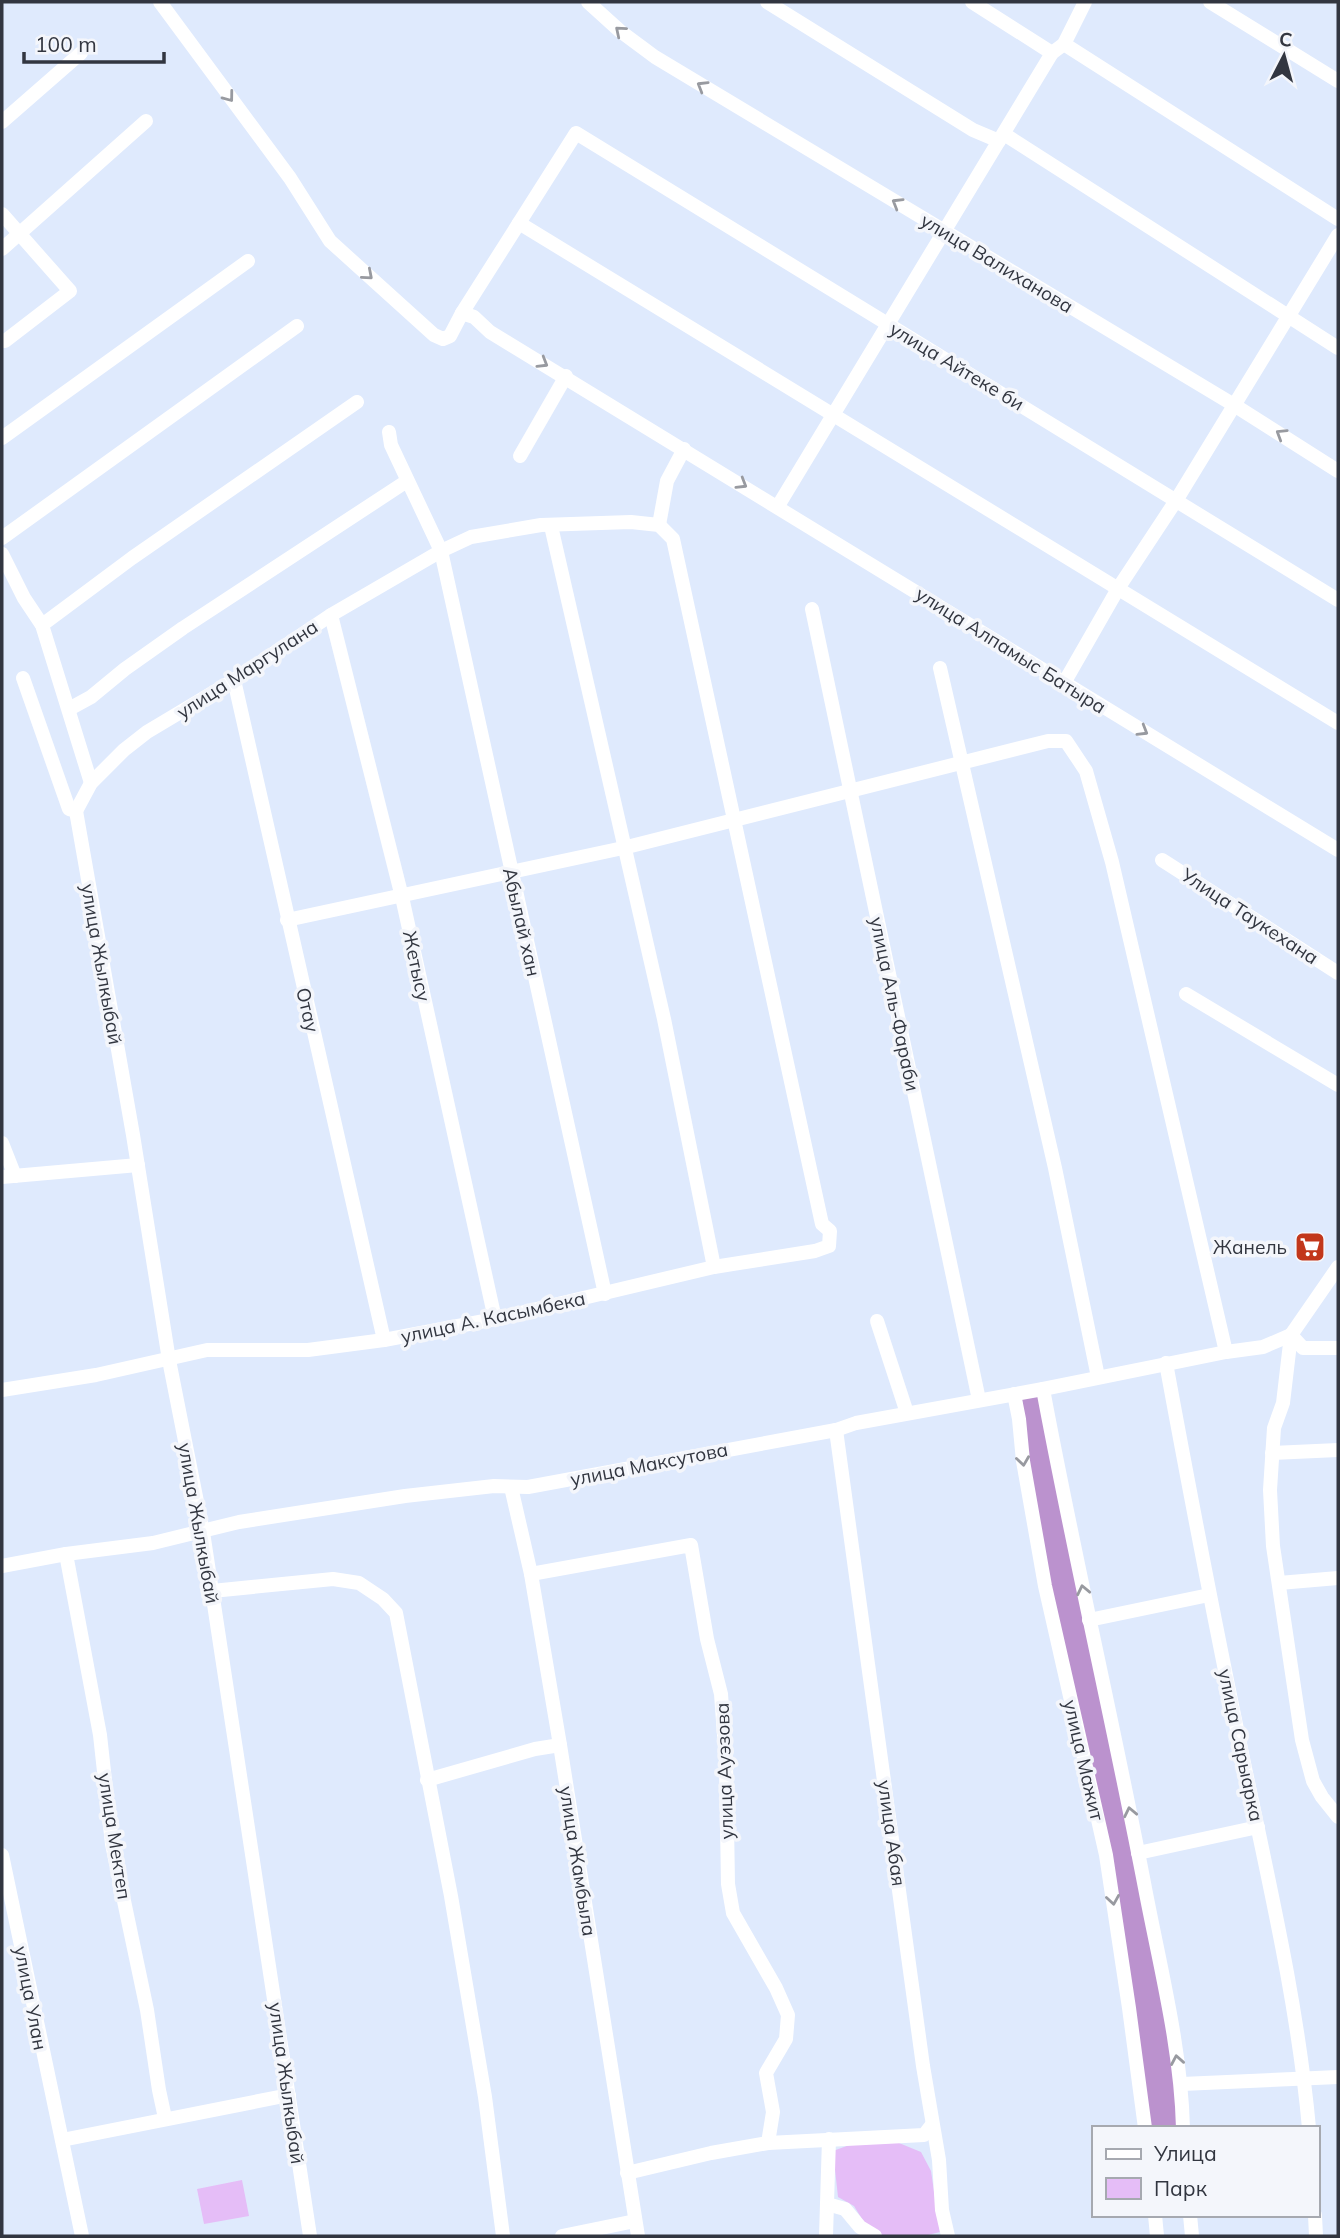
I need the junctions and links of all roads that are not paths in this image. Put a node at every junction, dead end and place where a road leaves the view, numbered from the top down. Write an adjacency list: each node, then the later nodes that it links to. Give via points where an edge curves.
1 (160, 2): 21 (street, one-way to 21, via 290,178 330,241 434,335 443,339 450,335)
2 (588, 2): 16 (street, улица Валиханова, one-way to 2, via 655,57)
3 (767, 2): 12 (street, via 974,130)
4 (972, 2): 7 (street)
5 (1085, 2): 7 (street)
6 (1210, 2): 9 (street)
7 (1058, 48): 12 (street); 14 (street)
8 (81, 53): 11 (street)
9 (1338, 81)
10 (146, 121): 17 (street)
11 (2, 122)
12 (1002, 137): 16 (street); 22 (street)
13 (2, 214): 17 (street)
14 (1338, 219)
15 (519, 223): 21 (street); 23 (street, улица Айтеке би, via 576,132); 30 (street)
16 (943, 232): 23 (street); 29 (street, улица Валиханова)
17 (19, 233): 19 (street); 25 (street, via 69,292)
18 (1338, 235): 22 (street)
19 (2, 249)
20 (248, 261): 32 (street)
21 (462, 313): 27 (street, улица Алпамыс Батыра, one-way to 27)
22 (1290, 314): 26 (street); 29 (street)
23 (887, 324): 30 (street); 37 (street, улица Айтеке би)
24 (297, 326): 41 (street)
25 (5, 341)
26 (1338, 348)
27 (566, 376): 33 (street, улица Алпамыс Батыра); 34 (street)
28 (357, 402): 49 (street)
29 (1234, 405): 35 (street, улица Валиханова, one-way to 29); 37 (street)
30 (831, 415): 38 (street); 45 (street)
31 (389, 432): 36 (street, Абылай хан)
32 (2, 438)
33 (684, 449): 38 (street, улица Алпамыс Батыра, one-way to 38); 39 (street, via 667,481)
34 (520, 456)
35 (1338, 471)
36 (407, 481): 42 (street, Абылай хан); 54 (street)
37 (1177, 499): 45 (street); 46 (street, улица Айтеке би)
38 (778, 506): 53 (street, улица Алпамыс Батыра)
39 (659, 525): 40 (street, улица Маргулана); 60 (street, via 673,539)
40 (551, 526): 42 (street, улица Маргулана, via 471,537); 61 (street)
41 (2, 538)
42 (441, 551): 48 (street, улица Маргулана); 64 (street, Абылай хан)
43 (2, 554): 44 (street)
44 (6, 572): 49 (street)
45 (1119, 587): 53 (street); 55 (street)
46 (1338, 600)
47 (812, 609): 58 (street, улица Аль-Фараби)
48 (331, 615): 52 (street, улица Маргулана); 65 (street, Жетысу)
49 (42, 625): 54 (street)
50 (940, 668): 56 (street)
51 (23, 678): 59 (street, улица Жылкыбай, via 69,808)
52 (234, 680): 57 (street, улица Маргулана, via 147,732); 66 (street, Отау)
53 (1064, 683): 62 (street, улица Алпамыс Батыра, one-way to 62)
54 (69, 709): 57 (street)
55 (1338, 723)
56 (962, 764): 58 (street); 81 (street, via 1048,741 1066,741 1086,771 1123,909); 84 (street)
57 (91, 783): 59 (street, улица Маргулана)
58 (850, 791): 60 (street); 88 (street, улица Аль-Фараби)
59 (76, 811): 71 (street, улица Жылкыбай)
60 (736, 821): 61 (street); 73 (street, улица А. Касымбека, via 822,1224 830,1231 829,1246 815,1251)
61 (623, 848): 64 (street); 73 (street)
62 (1338, 850)
63 (1162, 860): 67 (street, Улица Таукехана)
64 (511, 872): 65 (street); 75 (street, Абылай хан)
65 (402, 897): 66 (street); 76 (street, Жетысу)
66 (287, 920): 79 (street, Отау)
67 (1338, 973)
68 (1186, 994): 69 (street)
69 (1338, 1085)
70 (2, 1143): 72 (street)
71 (138, 1165): 72 (street); 82 (street, улица Жылкыбай)
72 (8, 1176)
73 (714, 1266): 75 (street, улица А. Касымбека)
74 (1338, 1267): 78 (street)
75 (605, 1294): 76 (street, улица А. Касымбека)
76 (495, 1319): 79 (street, улица А. Касымбека)
77 (877, 1321): 89 (street)
78 (1291, 1335): 80 (street, via 1303,1348); 81 (street, улица Максутова, via 1263,1347); 92 (street)
79 (384, 1340): 82 (street, улица А. Касымбека, via 307,1350 207,1350)
80 (1338, 1348)
81 (1226, 1352): 83 (street, улица Максутова)
82 (169, 1360): 85 (street, улица А. Касымбека); 94 (street, улица Жылкыбай)
83 (1166, 1363): 84 (street, улица Максутова); 101 (street, улица Сарыарка)
84 (1098, 1377): 86 (street, улица Максутова)
85 (2, 1390)
86 (1043, 1390): 87 (street, улица Максутова); 102 (street, one-way to 86)
87 (1014, 1394): 88 (street, улица Максутова); 115 (street, улица Мажит, one-way to 115, via 1045,1586 1106,1855)
88 (979, 1400): 89 (street, улица Максутова)
89 (907, 1413): 90 (street, улица Максутова)
90 (836, 1430): 93 (street, улица Максутова); 114 (street, улица Абая)
91 (1338, 1450): 92 (street)
92 (1272, 1453): 99 (street, via 1273,1546)
93 (511, 1487): 94 (street, улица Максутова, via 405,1496 239,1522); 97 (street, улица Жамбыла)
94 (203, 1532): 95 (street, улица Максутова); 100 (street, улица Жылкыбай)
95 (66, 1554): 96 (street, улица Максутова); 113 (street, улица Мектеп, via 100,1735 113,1844)
96 (2, 1566)
97 (531, 1574): 103 (street, улица Жамбыла); 120 (street, улица Ауэзова, via 691,1545 721,1694 733,1913 788,2015 786,2039 766,2073 773,2112)
98 (1338, 1578): 99 (street)
99 (1279, 1583): 105 (street, via 1302,1740 1313,1781)
100 (212, 1591): 104 (street, via 332,1579 359,1583 383,1599 396,1613); 112 (street, улица Жылкыбай)
101 (1209, 1595): 102 (street); 106 (street, улица Сарыарка)
102 (1089, 1620): 107 (street, one-way to 102)
103 (560, 1745): 104 (street); 121 (street, улица Жамбыла)
104 (427, 1780): 129 (street, via 485,2097)
105 (1338, 1816)
106 (1258, 1827): 107 (street); 110 (street, улица Сарыарка)
107 (1138, 1853): 111 (street, one-way to 107)
108 (2, 1855): 119 (street, улица Улан)
109 (1338, 2077): 110 (street)
110 (1305, 2080): 111 (street); 117 (street, улица Сарыарка)
111 (1182, 2084): 116 (street)
112 (289, 2095): 113 (street); 128 (street, улица Жылкыбай)
113 (165, 2118): 119 (street)
114 (931, 2126): 118 (street, via 924,2135); 134 (street, улица Абая)
115 (1144, 2126)
116 (1183, 2126)
117 (1309, 2126)
118 (829, 2139): 120 (street); 122 (street)
119 (62, 2140): 127 (street, улица Улан)
120 (768, 2143): 121 (street)
121 (627, 2173): 126 (street, улица Жамбыла)
122 (827, 2204): 132 (street); 133 (street, via 845,2209)
123 (1155, 2217): 135 (street)
124 (1190, 2217): 136 (street)
125 (1315, 2217): 137 (street)
126 (635, 2221): 130 (street); 131 (street, улица Жамбыла)
127 (82, 2236)
128 (310, 2236)
129 (503, 2236)
130 (562, 2236)
131 (638, 2236)
132 (826, 2236)
133 (875, 2236)
134 (948, 2236)
135 (1157, 2236)
136 (1192, 2236)
137 (1316, 2236)

